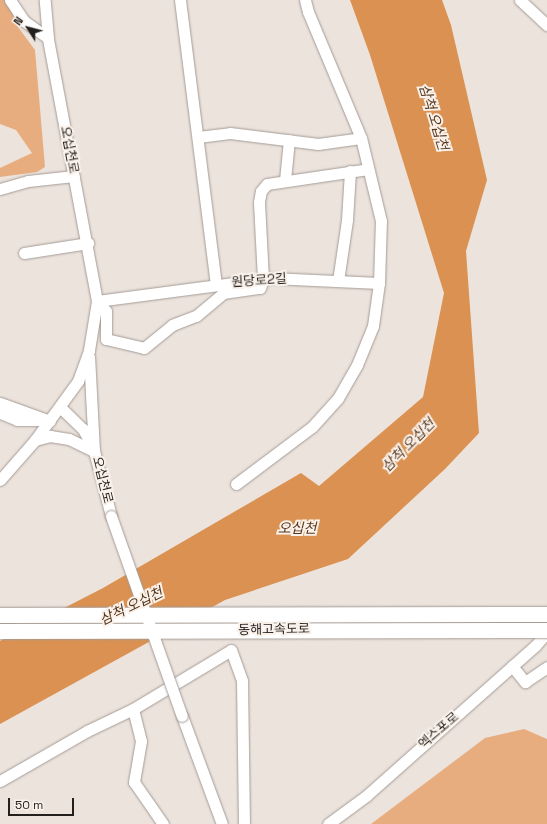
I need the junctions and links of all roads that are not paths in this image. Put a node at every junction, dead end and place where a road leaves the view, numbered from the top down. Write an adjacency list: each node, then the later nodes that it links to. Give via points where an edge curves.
1 (10, 0): 7 (street, via 24,21)
2 (45, 0): 7 (street, 오십천로)
3 (180, 0): 8 (street, 원당로2길)
4 (305, 0): 9 (street)
5 (520, 0): 6 (street)
6 (547, 26)
7 (48, 38): 13 (street, 오십천로)
8 (198, 137): 10 (street, via 230,133); 21 (street, 원당로2길)
9 (361, 138): 10 (street, via 318,144); 11 (street)
10 (289, 140): 14 (street)
11 (368, 169): 12 (street); 20 (street, via 381,221)
12 (350, 171): 14 (street); 19 (street, via 347,220)
13 (74, 176): 15 (street, via 28,181); 16 (street, 오십천로)
14 (286, 180): 18 (street, via 267,184 261,191)
15 (0, 189)
16 (88, 243): 17 (street); 22 (street, 오십천로)
17 (24, 253)
18 (263, 279): 19 (street, 원당로2길); 21 (street, 원당로2길); 22 (street, via 260,288 223,293 196,316 172,325 144,348 106,339 106,312)
19 (338, 281): 20 (street, 원당로2길)
20 (379, 283): 31 (street, via 373,326 357,365 338,398 312,427)
21 (216, 285): 22 (street)
22 (97, 300): 23 (street, 오십천로)
23 (89, 350): 25 (street, 오십천로, via 78,381); 29 (street)
24 (0, 403): 27 (street)
25 (60, 408): 27 (street, 오십천로); 29 (street, 오십천로, via 83,430)
26 (0, 413): 27 (street, via 17,420)
27 (50, 421): 28 (street, 오십천로)
28 (35, 440): 29 (street, via 50,436 63,438); 30 (street, 오십천로)
29 (94, 451): 41 (street, 오십천로, bridge, via 111,516)
30 (0, 480)
31 (236, 484)
32 (547, 614): 33 (highway, 동해고속도로, bridge)
33 (0, 615)
34 (547, 631): 35 (highway, 동해고속도로, bridge); 36 (street, 엑스포로)
35 (0, 632)
36 (512, 666): 37 (street, via 525,682); 43 (street, 엑스포로, via 366,796)
37 (547, 667)
38 (133, 709): 39 (street, via 87,731); 40 (street, via 141,741 134,782); 42 (street, via 230,650 242,681)
39 (0, 781)
40 (163, 824)
41 (222, 824)
42 (244, 824)
43 (328, 824)

